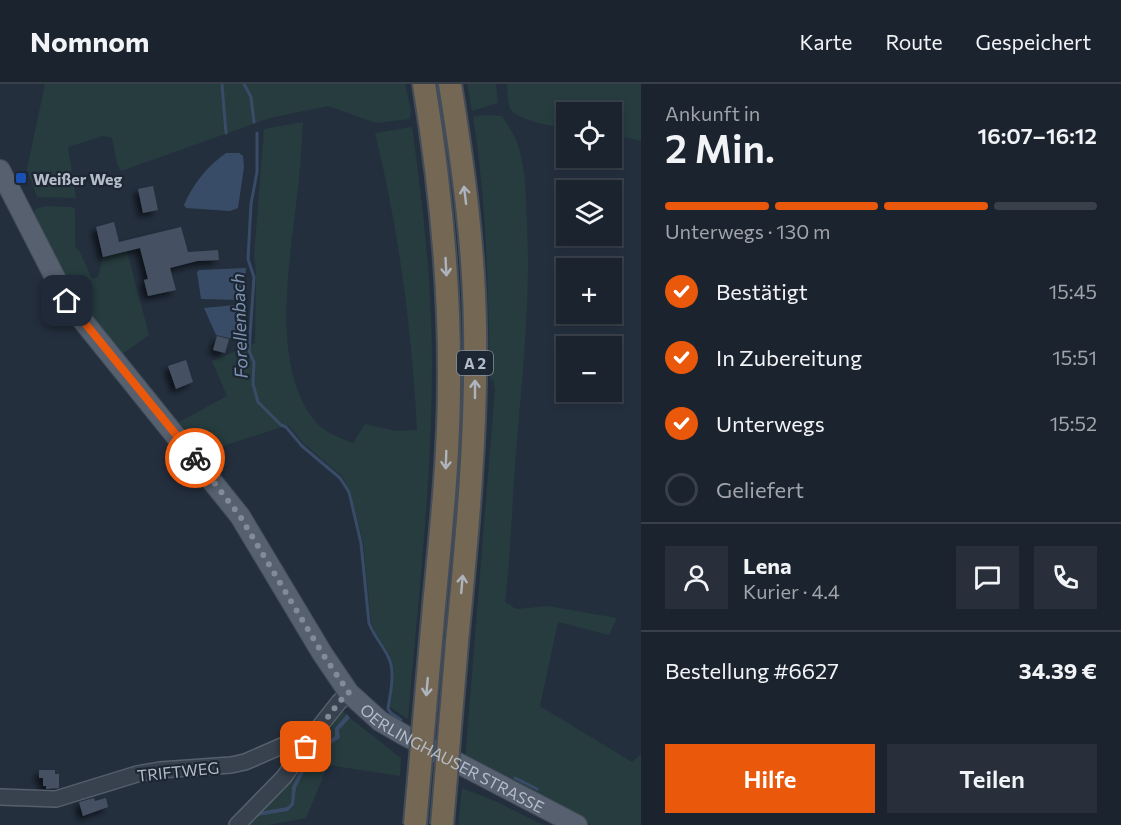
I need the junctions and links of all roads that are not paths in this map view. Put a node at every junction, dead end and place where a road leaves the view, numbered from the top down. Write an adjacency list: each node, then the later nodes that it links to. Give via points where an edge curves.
1 (424, 84): 8 (highway, A 2, one-way to 8, bridge, via 439,190 449,348 446,470)
2 (450, 84): 9 (highway, A 2, one-way to 2, bridge, via 474,433 476,326 471,244)
3 (0, 170): 4 (main road, OERLINGHAUSER STRASSE, via 67,301 240,516)
4 (349, 693): 5 (street, TRIFTWEG); 10 (main road, OERLINGHAUSER STRASSE, via 380,721 433,752)
5 (316, 731): 6 (street, TRIFTWEG, via 238,764 137,774 56,799); 7 (street, TRIFTWEG, via 284,777)
6 (0, 797)
7 (237, 825)
8 (415, 825)
9 (442, 825)
10 (577, 825)

